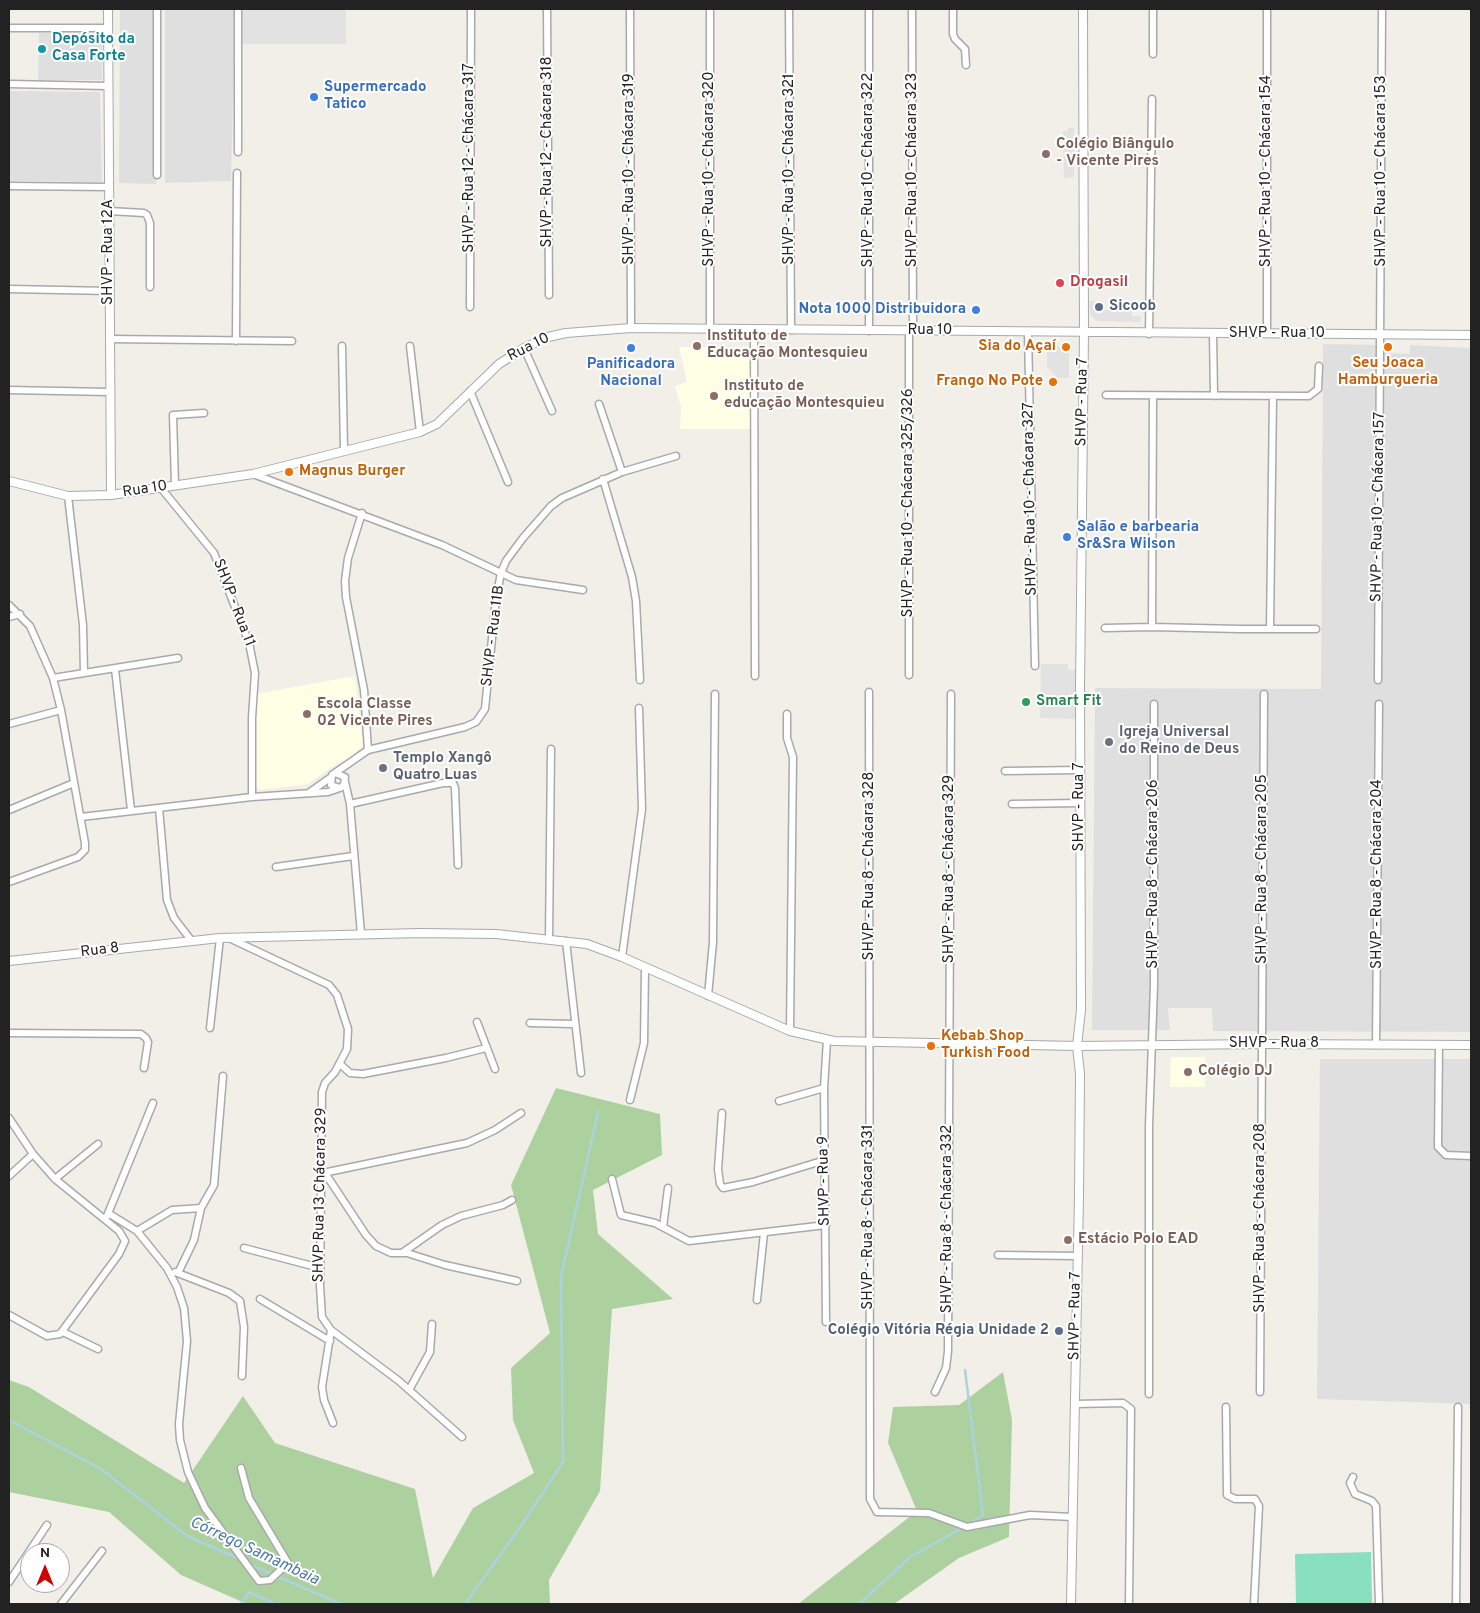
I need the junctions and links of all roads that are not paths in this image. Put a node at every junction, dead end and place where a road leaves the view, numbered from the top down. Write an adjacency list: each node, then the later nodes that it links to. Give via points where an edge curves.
1 (108, 9): 17 (street, SHVP - Rua 12A)
2 (157, 9): 25 (street)
3 (238, 9): 23 (street)
4 (471, 9): 33 (street, SHVP - Rua 12 - Chácara 317)
5 (546, 9): 32 (street, SHVP - Rua 12 - Chácara 318)
6 (630, 9): 34 (street, SHVP - Rua 10 - Chácara 319)
7 (710, 9): 35 (street, SHVP - Rua 10 - Chácara 320)
8 (789, 9): 37 (street, SHVP - Rua 10 - Chácara 321)
9 (868, 9): 38 (street, SHVP - Rua 10 - Chácara 322)
10 (912, 9): 39 (street, SHVP - Rua 10 - Chácara 323)
11 (953, 9): 19 (street, via 953,34 965,48)
12 (1083, 9): 41 (street, SHVP - Rua 7)
13 (1153, 9): 18 (street)
14 (1267, 9): 42 (street, SHVP - Rua 10 - Chácara 154)
15 (1382, 9): 45 (street, SHVP - Rua 10 - Chácara 153)
16 (9, 28): 17 (street)
17 (108, 28): 21 (street, SHVP - Rua 12A)
18 (1153, 54)
19 (966, 65)
20 (9, 84): 21 (street)
21 (108, 86): 27 (street, SHVP - Rua 12A)
22 (1152, 99): 43 (street)
23 (238, 152)
24 (237, 173): 48 (street)
25 (158, 175)
26 (9, 186): 27 (street)
27 (109, 187): 28 (street, SHVP - Rua 12A)
28 (109, 211): 29 (street, via 144,212 147,215 150,223); 31 (street, SHVP - Rua 12A)
29 (150, 287)
30 (9, 289): 31 (street)
31 (110, 291): 47 (street, SHVP - Rua 12A)
32 (549, 295)
33 (470, 307)
34 (631, 328): 35 (street, Rua 10); 52 (street, Rua 10, via 557,334)
35 (710, 329): 36 (street, Rua 10)
36 (754, 330): 37 (street, Rua 10); 91 (street)
37 (791, 330): 38 (street, Rua 10)
38 (869, 331): 39 (street, Rua 10)
39 (911, 331): 40 (street, Rua 10); 90 (street, SHVP - Rua 10 - Chácara 325/326)
40 (1028, 332): 41 (street, Rua 10); 87 (street, SHVP - Rua 10 - Chácara 327)
41 (1084, 332): 43 (street, SHVP - Rua 10); 108 (street, SHVP - Rua 7)
42 (1267, 333): 44 (street, SHVP - Rua 10); 45 (street, SHVP - Rua 10)
43 (1149, 334): 44 (street, SHVP - Rua 10)
44 (1213, 334): 59 (street)
45 (1381, 334): 46 (street, SHVP - Rua 10); 94 (street, SHVP - Rua 10 - Chácara 157)
46 (1471, 335)
47 (110, 339): 48 (street); 56 (street, SHVP - Rua 12A)
48 (236, 341): 49 (street)
49 (292, 341)
50 (342, 346): 65 (street)
51 (410, 346): 64 (street)
52 (524, 348): 55 (street, Rua 10, via 499,364); 62 (street)
53 (1318, 366): 60 (street, via 1318,389 1314,394)
54 (9, 390): 56 (street)
55 (470, 391): 64 (street, Rua 10, via 437,424); 71 (street)
56 (109, 392): 74 (street, SHVP - Rua 12A)
57 (1106, 394): 58 (street)
58 (1153, 396): 59 (street); 82 (street)
59 (1214, 396): 60 (street)
60 (1273, 396): 84 (street)
61 (599, 404): 67 (street)
62 (552, 411)
63 (204, 413): 72 (street, via 173,415)
64 (420, 432): 65 (street, Rua 10)
65 (344, 450): 68 (street, Rua 10)
66 (676, 456): 67 (street, SHVP - Rua 11B)
67 (622, 472): 69 (street, SHVP - Rua 11B)
68 (253, 474): 72 (street, Rua 10); 76 (street)
69 (603, 479): 77 (street, SHVP - Rua 11B, via 551,506 506,561); 93 (street, via 632,577)
70 (9, 481): 75 (street, Rua 10)
71 (508, 482)
72 (175, 485): 73 (street, Rua 10)
73 (161, 488): 74 (street, Rua 10); 115 (street, SHVP - Rua 11, via 214,553 250,643 255,673)
74 (111, 495): 75 (street, Rua 10)
75 (68, 496): 89 (street, via 81,596)
76 (362, 513): 77 (street); 106 (street, via 348,558 345,581 364,690)
77 (501, 573): 78 (street, via 532,584); 106 (street, SHVP - Rua 11B, via 485,709 481,717 465,727)
78 (583, 590)
79 (9, 606): 80 (street)
80 (20, 614): 81 (street); 92 (street, via 30,626)
81 (9, 617)
82 (1152, 627): 83 (street); 84 (street)
83 (1104, 628)
84 (1270, 629): 85 (street)
85 (1316, 629)
86 (178, 658): 88 (street)
87 (1035, 666)
88 (114, 669): 89 (street); 121 (street)
89 (84, 673): 92 (street)
90 (908, 675)
91 (755, 676)
92 (53, 678): 102 (street)
93 (640, 680)
94 (1378, 680)
95 (869, 692): 143 (street, SHVP - Rua 8 - Chácara 328)
96 (715, 694): 135 (street, via 713,942)
97 (951, 694): 144 (street, SHVP - Rua 8 - Chácara 329)
98 (1264, 694): 146 (street, SHVP - Rua 8 - Chácara 205)
99 (1154, 704): 145 (street, SHVP - Rua 8 - Chácara 206)
100 (1379, 704): 147 (street, SHVP - Rua 8 - Chácara 204)
101 (639, 708): 132 (street, via 642,809)
102 (61, 710): 104 (street); 112 (street)
103 (787, 714): 140 (street, via 793,757)
104 (9, 724)
105 (551, 749): 130 (street)
106 (368, 750): 107 (street, SHVP - Rua 11B)
107 (351, 764): 110 (street, SHVP - Rua 11B); 111 (street)
108 (1080, 770): 109 (street); 117 (street, SHVP - Rua 7)
109 (1005, 771)
110 (333, 776): 111 (street, via 342,774); 113 (street, via 331,785); 114 (street, SHVP - Rua 11B)
111 (345, 781): 113 (street); 116 (street)
112 (74, 783): 120 (street); 122 (street)
113 (338, 788): 114 (street); 116 (street)
114 (309, 793): 115 (street)
115 (252, 797): 119 (street)
116 (349, 801): 123 (street); 124 (street, via 452,782 455,788)
117 (1080, 803): 118 (street); 150 (street, SHVP - Rua 7, via 1081,1010)
118 (1012, 804)
119 (159, 808): 121 (street); 129 (street, via 167,900 174,918)
120 (9, 810)
121 (131, 810): 122 (street)
122 (81, 817): 126 (street, via 86,842 82,854)
123 (354, 856): 125 (street); 127 (street)
124 (458, 865)
125 (276, 867)
126 (9, 882)
127 (361, 934): 128 (street, Rua 8); 130 (street, Rua 8, via 496,934)
128 (224, 938): 129 (street, Rua 8); 139 (street); 152 (street, via 329,985 344,1012 348,1029 347,1049)
129 (190, 940): 133 (street, Rua 8)
130 (550, 940): 131 (street, Rua 8)
131 (566, 941): 132 (street, Rua 8, via 587,944); 138 (street)
132 (622, 957): 134 (street, Rua 8)
133 (9, 961)
134 (645, 968): 135 (street, SHVP - Rua 8); 158 (street, via 644,1043)
135 (708, 996): 140 (street, SHVP - Rua 8)
136 (477, 1022): 151 (street)
137 (530, 1023): 138 (street)
138 (573, 1024): 155 (street)
139 (210, 1028)
140 (790, 1031): 142 (street, SHVP - Rua 8)
141 (9, 1033): 153 (street, via 141,1034 148,1042)
142 (827, 1040): 143 (street, SHVP - Rua 8); 157 (street, SHVP - Rua 9)
143 (871, 1041): 144 (street, SHVP - Rua 8); 209 (street, SHVP - Rua 8 - Chácara 331, via 868,1323 871,1502 877,1512 928,1513 967,1527 1030,1515)
144 (948, 1043): 150 (street, SHVP - Rua 8); 199 (street, SHVP - Rua 8 - Chácara 332, via 948,1361)
145 (1152, 1044): 146 (street, SHVP - Rua 8); 150 (street, SHVP - Rua 8); 201 (street, SHVP - Rua 8 - Chácara 206)
146 (1263, 1044): 147 (street, SHVP - Rua 8); 200 (street, SHVP - Rua 8 - Chácara 208)
147 (1376, 1045): 148 (street, SHVP - Rua 8)
148 (1438, 1045): 149 (street, SHVP - Rua 8); 166 (street, via 1438,1147 1446,1155)
149 (1471, 1045)
150 (1077, 1046): 183 (street, SHVP - Rua 7, via 1080,1074)
151 (486, 1048): 152 (street, via 363,1074 350,1073); 154 (street)
152 (340, 1064): 168 (street, SHVP Rua 13 Chácara 329, via 322,1092)
153 (144, 1068)
154 (495, 1069)
155 (581, 1073)
156 (223, 1076): 174 (street, via 214,1185)
157 (824, 1088): 159 (street); 167 (street, SHVP - Rua 9)
158 (630, 1100)
159 (779, 1101)
160 (153, 1103): 175 (street)
161 (722, 1112): 167 (street, via 718,1169 723,1188)
162 (521, 1113): 168 (street, via 495,1130 467,1142)
163 (9, 1118): 165 (street)
164 (98, 1144): 170 (street)
165 (34, 1154): 169 (street); 170 (street)
166 (1471, 1156)
167 (825, 1160): 176 (street, SHVP - Rua 9)
168 (323, 1173): 181 (street, via 376,1246); 185 (street, SHVP Rua 13 Chácara 329)
169 (9, 1176)
170 (55, 1179): 175 (street)
171 (612, 1179): 177 (street, via 620,1214)
172 (668, 1188): 177 (street)
173 (512, 1200): 181 (street, via 454,1219)
174 (201, 1208): 178 (street, via 172,1210); 186 (street, via 194,1240)
175 (107, 1216): 178 (street); 194 (street, via 125,1238 122,1249)
176 (826, 1225): 179 (street); 191 (street, SHVP - Rua 9)
177 (663, 1227): 179 (street, via 689,1241)
178 (138, 1231): 184 (street)
179 (764, 1233): 189 (street)
180 (244, 1248): 185 (street)
181 (402, 1253): 187 (street)
182 (998, 1255): 183 (street)
183 (1077, 1256): 202 (street, SHVP - Rua 7)
184 (167, 1268): 186 (street); 207 (street, via 185,1316 187,1352 179,1431 188,1472 205,1508 258,1581 270,1580 288,1563 249,1498)
185 (320, 1268): 193 (street, SHVP Rua 13 Chácara 329, via 320,1309)
186 (178, 1273): 197 (street, via 229,1293 240,1301 244,1327)
187 (518, 1280)
188 (260, 1298): 195 (street)
189 (757, 1300)
190 (9, 1315): 194 (street, via 47,1336)
191 (826, 1322)
192 (432, 1324): 198 (street, via 430,1352)
193 (331, 1330): 195 (street); 198 (street)
194 (63, 1332): 196 (street)
195 (330, 1341): 205 (street, via 322,1387)
196 (98, 1350)
197 (242, 1376)
198 (409, 1390): 206 (street)
199 (935, 1392)
200 (1260, 1392)
201 (1149, 1394)
202 (1076, 1404): 209 (street, SHVP - Rua 7); 215 (street, via 1123,1403 1131,1409)
203 (1226, 1407): 216 (street, via 1227,1495 1235,1499 1255,1499 1259,1506)
204 (1458, 1407): 218 (street)
205 (333, 1424)
206 (462, 1438)
207 (241, 1468)
208 (1353, 1477): 217 (street, via 1350,1483 1355,1494 1376,1506)
209 (1073, 1517): 214 (street, SHVP - Rua 7)
210 (47, 1525): 212 (street)
211 (102, 1550): 213 (street)
212 (9, 1582)
213 (61, 1604)
214 (1071, 1604)
215 (1129, 1604)
216 (1254, 1604)
217 (1379, 1604)
218 (1456, 1604)

